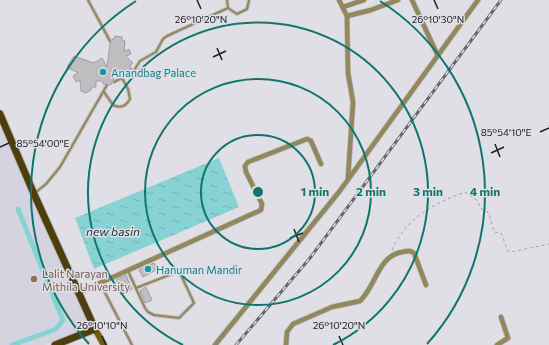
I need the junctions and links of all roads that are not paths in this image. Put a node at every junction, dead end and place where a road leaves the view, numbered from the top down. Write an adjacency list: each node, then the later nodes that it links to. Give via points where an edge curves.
1 (88, 0): 12 (lane)
2 (227, 0): 10 (lane)
3 (249, 0): 10 (lane, via 247,9 241,14 233,13)
4 (339, 0): 9 (street)
5 (364, 0): 9 (street)
6 (398, 0): 11 (street)
7 (412, 0): 13 (street)
8 (478, 0): 13 (street)
9 (343, 7): 11 (street)
10 (228, 8): 14 (lane, via 167,36 156,52 140,61 133,72)
11 (347, 16): 20 (street, via 348,73 353,102)
12 (110, 40)
13 (438, 56): 20 (street)
14 (122, 78): 15 (lane); 17 (lane, via 130,94 125,106 113,105)
15 (114, 82)
16 (107, 85): 17 (lane)
17 (104, 92): 21 (lane, via 60,166)
18 (0, 114): 21 (main road)
19 (321, 164): 22 (street, via 311,141 307,139 248,162 245,166 246,172 262,204 261,210)
20 (348, 178): 32 (street)
21 (34, 194): 26 (main road)
22 (127, 270): 23 (street); 25 (lane)
23 (99, 282): 26 (street); 31 (lane)
24 (426, 285): 33 (street, via 412,251 397,253 388,257 360,301 332,307 293,324 287,332)
25 (136, 288): 25 (lane, via 145,308 154,315 179,318 194,302 178,272)
26 (78, 293): 28 (main road)
27 (501, 317): 34 (street, via 508,338)
28 (95, 329): 29 (main road); 30 (main road)
29 (55, 345)
30 (104, 345)
31 (132, 345)
32 (216, 345)
33 (286, 345)
34 (497, 345)

